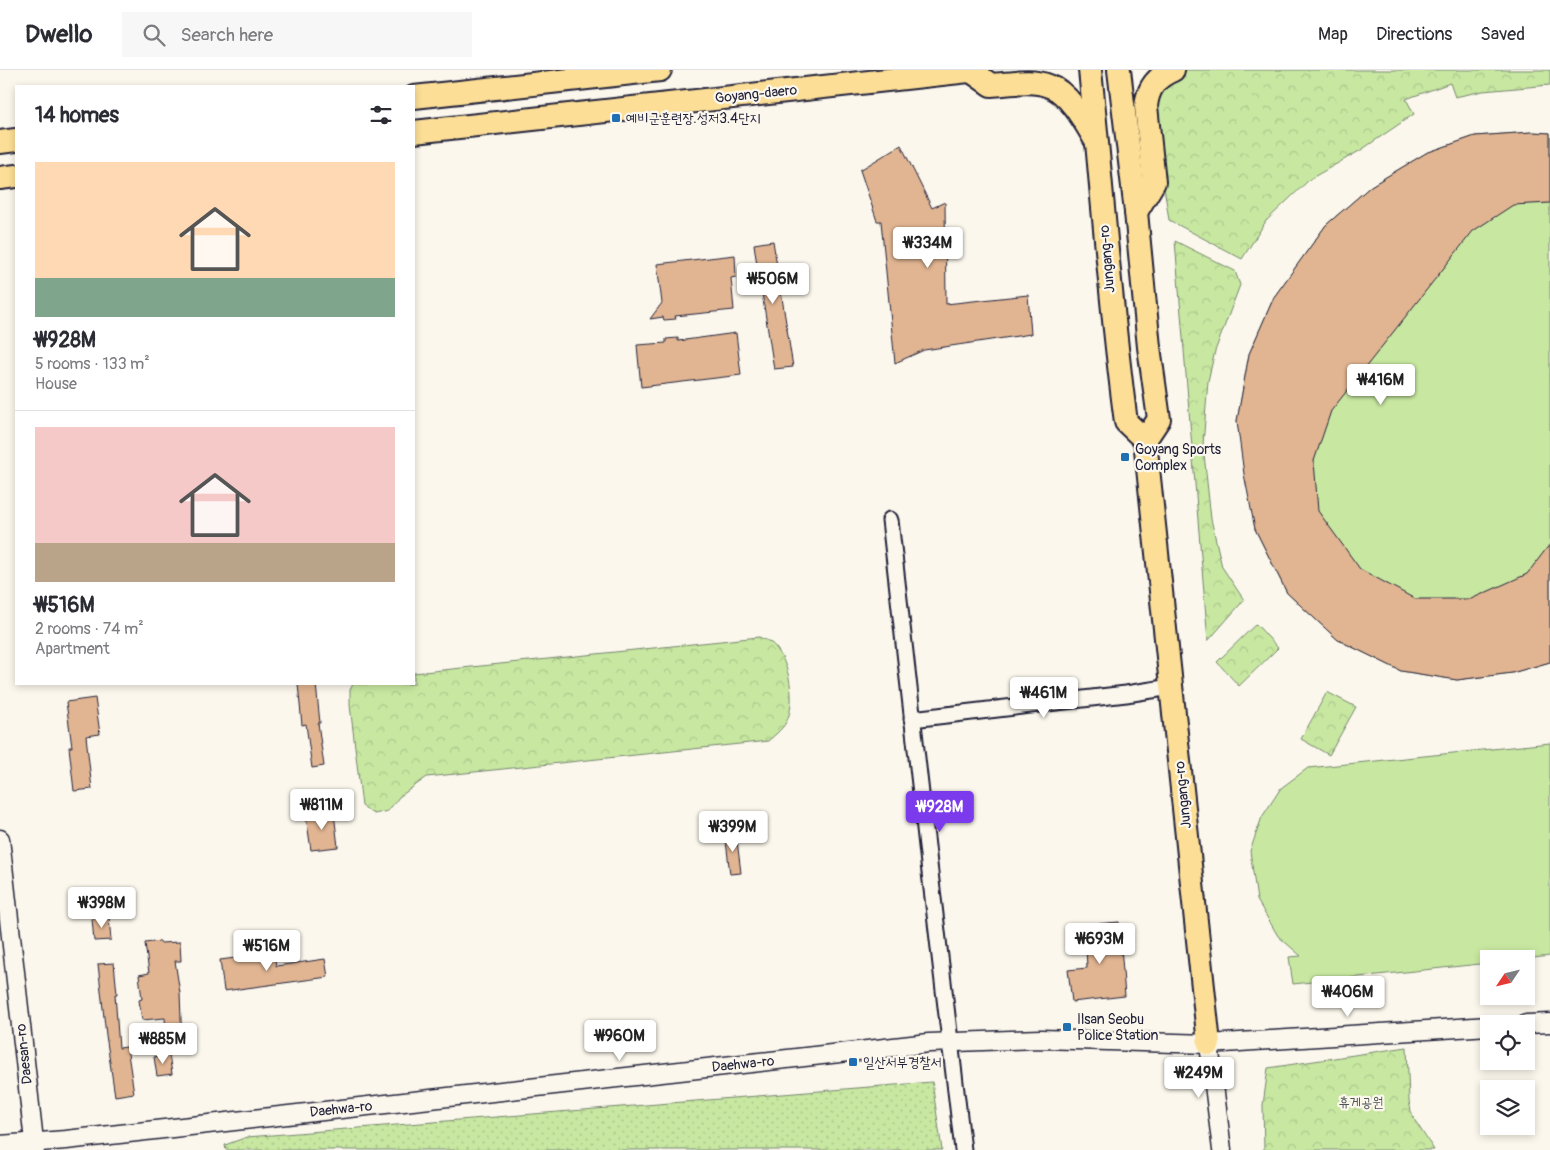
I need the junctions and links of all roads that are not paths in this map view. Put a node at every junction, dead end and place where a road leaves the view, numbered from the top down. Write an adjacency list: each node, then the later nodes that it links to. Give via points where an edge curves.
1 (660, 70): 6 (main road)
2 (975, 70): 7 (main road, Goyang-daero); 10 (main road, via 991,85 1027,83 1050,86 1066,98)
3 (1090, 70): 10 (main road, Jungang-ro)
4 (1119, 70): 13 (main road)
5 (1173, 70): 13 (main road, via 1152,84 1147,96 1154,182)
6 (415, 97)
7 (415, 132)
8 (15, 140): 9 (main road)
9 (0, 142)
10 (1098, 144): 14 (main road, Jungang-ro, via 1107,259 1126,422)
11 (15, 176): 12 (main road)
12 (0, 178)
13 (1136, 212): 14 (main road, via 1159,419)
14 (1144, 440): 16 (main road, Jungang-ro)
15 (890, 520): 17 (street)
16 (1171, 687): 17 (street); 23 (main road, Jungang-ro)
17 (912, 719): 22 (street)
18 (0, 839): 25 (street, Daesan-ro)
19 (1550, 1023): 20 (street)
20 (1535, 1024)
21 (1480, 1027): 23 (street, Daehwa-ro)
22 (951, 1042): 23 (street, Daehwa-ro, via 1041,1039); 25 (street, Daehwa-ro); 26 (street)
23 (1208, 1044): 27 (street, Jungang-ro)
24 (0, 1144): 25 (street, Daehwa-ro)
25 (34, 1146)
26 (963, 1150)
27 (1222, 1150)

